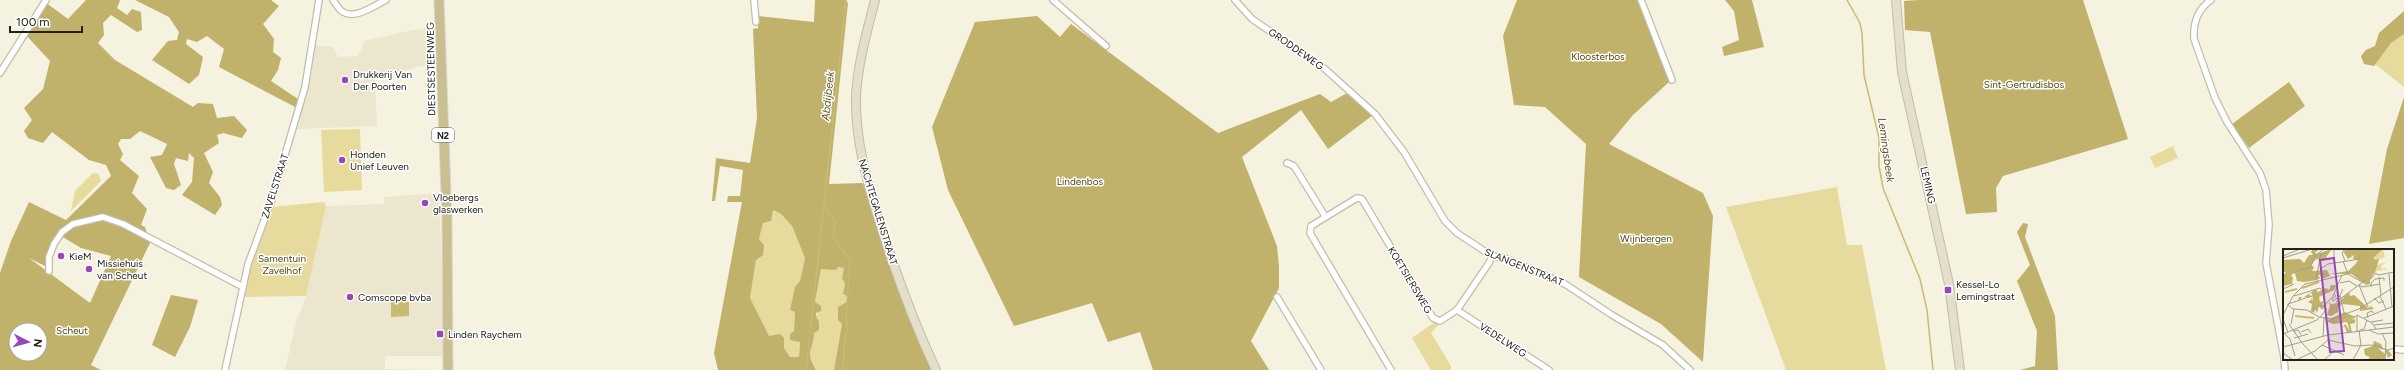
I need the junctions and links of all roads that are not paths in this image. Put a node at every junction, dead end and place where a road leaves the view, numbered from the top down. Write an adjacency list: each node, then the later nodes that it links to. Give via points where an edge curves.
1 (46, 0): 15 (street)
2 (319, 0): 22 (street, ZAVELSTRAAT, via 305,87 272,199 248,264)
3 (333, 0): 4 (street, via 349,15)
4 (386, 0)
5 (439, 0): 29 (main road, DIESTSESTEENWEG / N2, via 447,221)
6 (754, 0): 13 (street)
7 (875, 0): 31 (street, NACHTEGALENSTRAAT, via 858,81 856,113 860,150 867,182 900,286)
8 (1053, 0): 14 (street)
9 (1235, 0): 17 (street, GRODDEWEG, via 1252,19 1325,69)
10 (1641, 0): 16 (street)
11 (1896, 0): 36 (street, LEMING, via 1902,72 1949,284)
12 (2211, 0): 25 (street, via 2197,15 2193,28 2194,38 2215,98 2227,122 2260,173 2266,190 2269,224 2266,263)
13 (756, 22)
14 (1106, 46)
15 (0, 73)
16 (1672, 80)
17 (1358, 98): 20 (street, SLANGENSTRAAT, via 1376,114 1404,152 1450,227)
18 (1287, 163): 19 (street, via 1294,166)
19 (1324, 216): 24 (street, KOETSIERSWEG, via 1357,198 1362,199 1433,318 1440,321); 33 (street, KOETSIERSWEG, via 1311,226 1310,232)
20 (1492, 256): 24 (street, KOETSIERSWEG); 35 (street, SLANGENSTRAAT, via 1505,258 1565,284 1663,345)
21 (49, 271): 22 (street, via 50,253 62,232 73,224 103,217 123,224)
22 (243, 287): 30 (street, ZAVELSTRAAT)
23 (1278, 297): 32 (street)
24 (1457, 310): 34 (street, VEDELWEG)
25 (2283, 340)
26 (2394, 349): 27 (street)
27 (2404, 350)
28 (2284, 360): 37 (street)
29 (448, 366)
30 (225, 370)
31 (936, 370)
32 (1321, 370)
33 (1391, 370)
34 (1549, 370)
35 (1690, 370)
36 (1960, 370)
37 (2285, 370)

